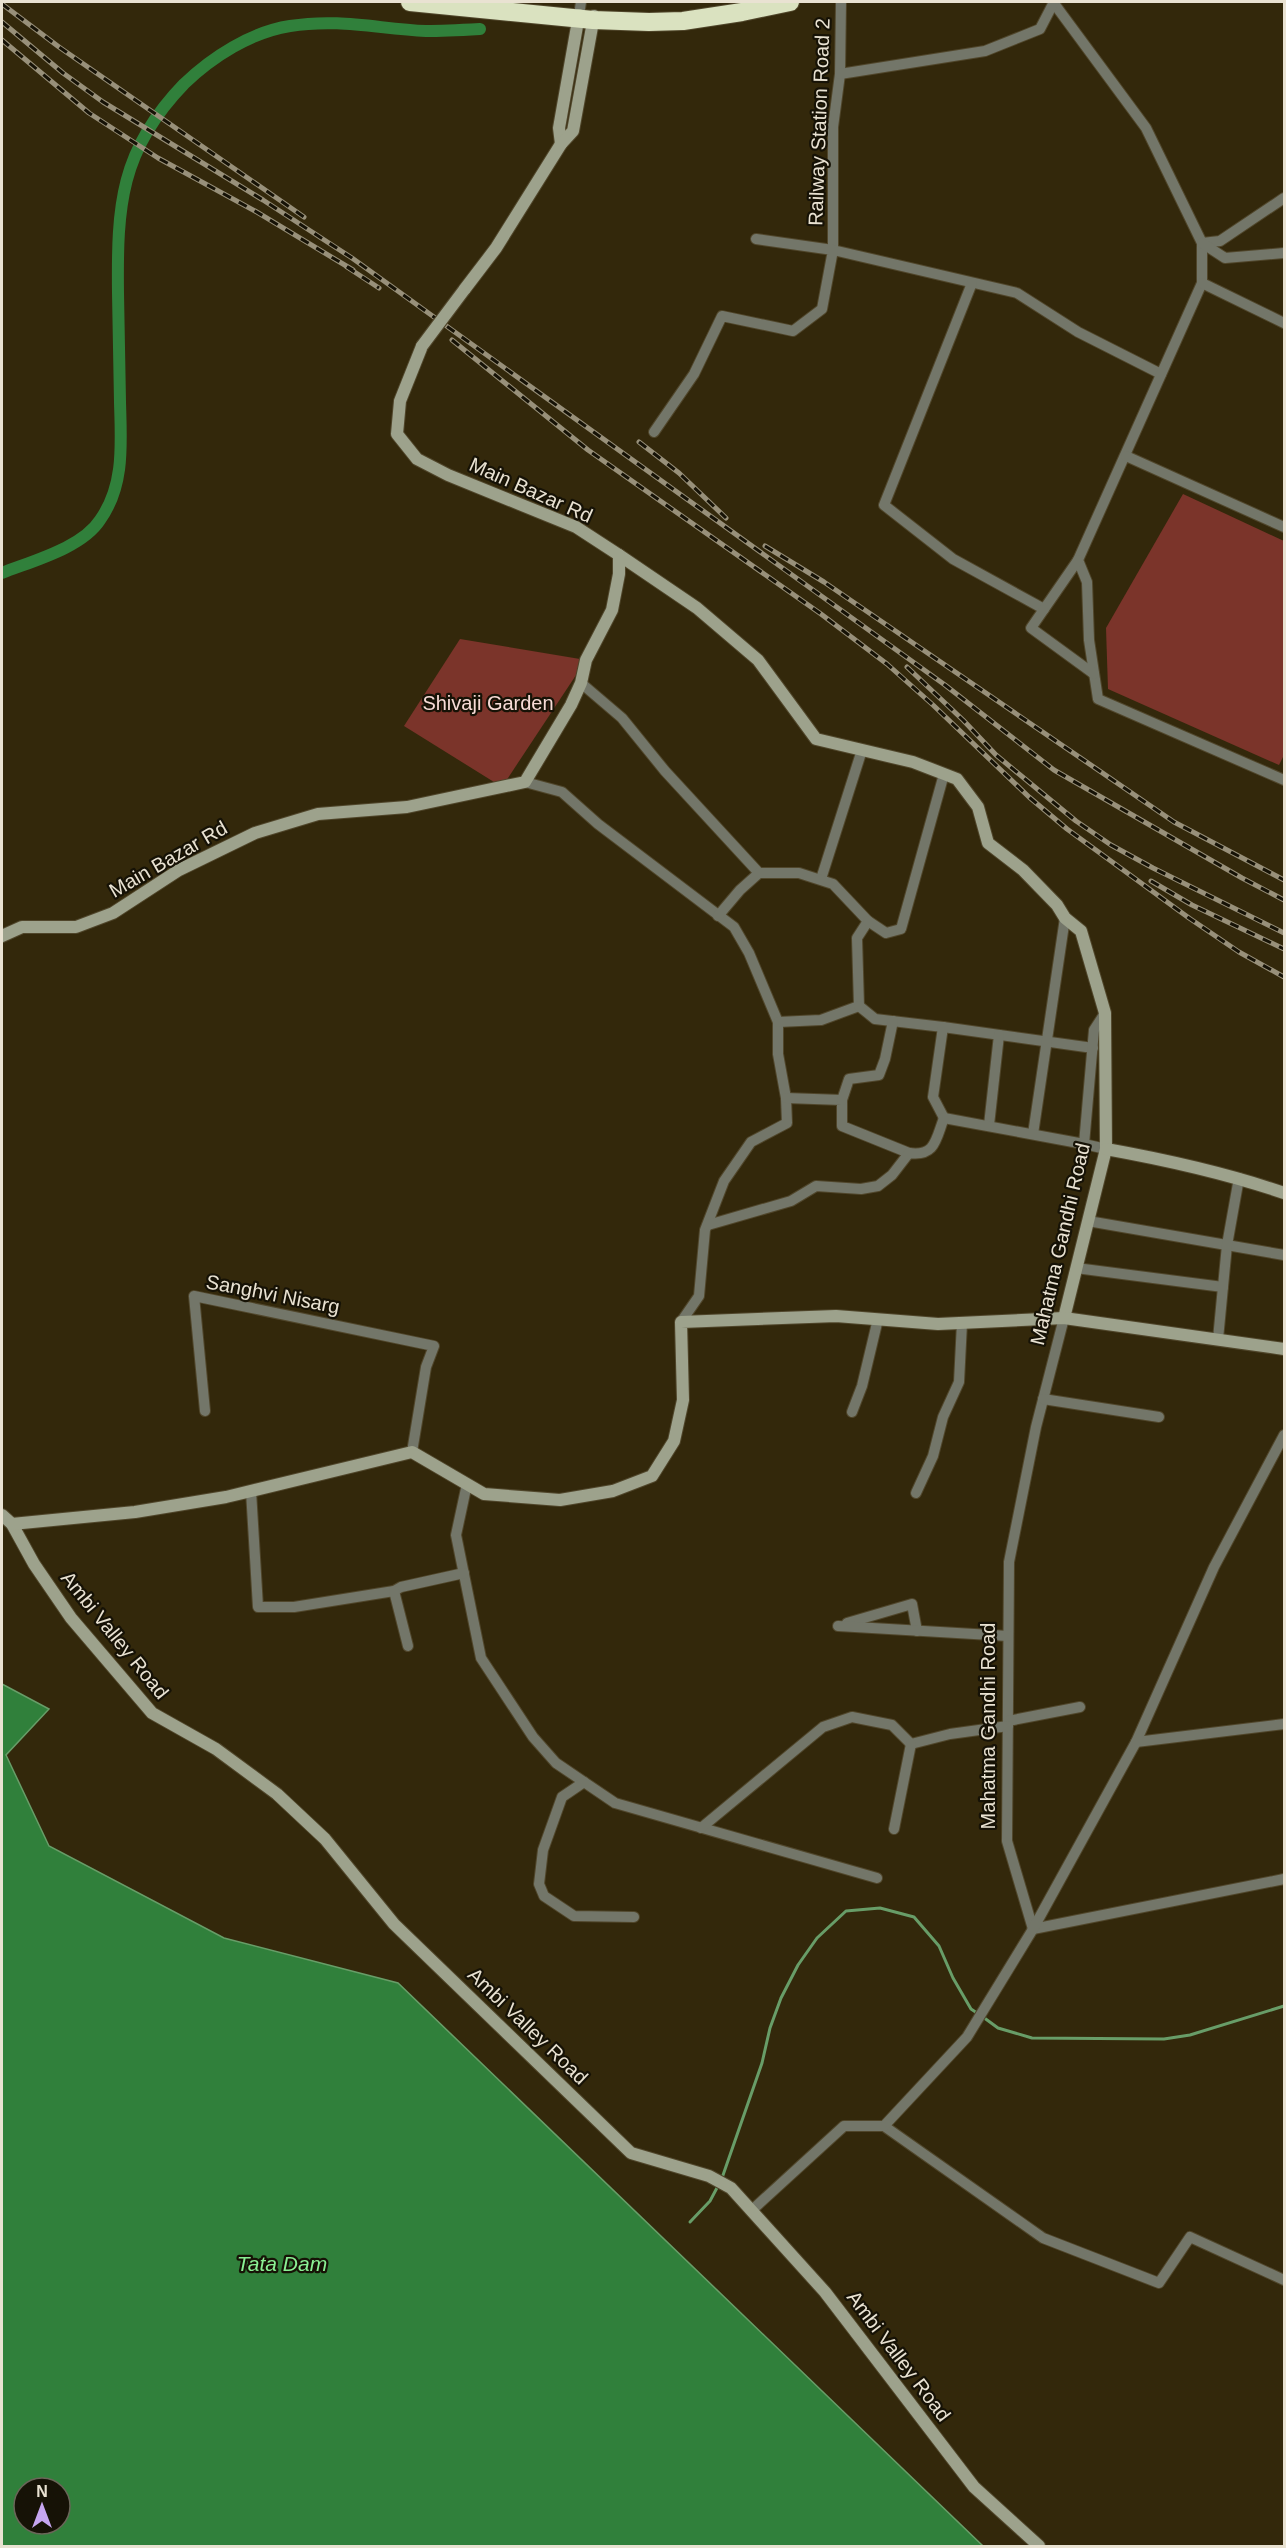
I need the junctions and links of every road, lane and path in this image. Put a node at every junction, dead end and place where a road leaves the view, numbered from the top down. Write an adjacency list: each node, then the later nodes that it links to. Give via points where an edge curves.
1 (410, 2): 7 (highway)
2 (471, 2): 7 (highway)
3 (751, 2): 7 (highway, via 682,14)
4 (790, 2): 7 (highway, via 683,21)
5 (841, 2): 8 (street, Railway Station Road 2)
6 (1054, 2): 8 (street, via 1040,29 985,51); 11 (street, via 1146,128)
7 (585, 14): 21 (main road, Main Bazar Rd, bridge, via 573,131 496,248 422,346 400,400 397,434 417,459 576,526)
8 (840, 74): 12 (street, Railway Station Road 2, via 833,127)
9 (1284, 198): 11 (street, via 1220,241)
10 (756, 239): 12 (street)
11 (1203, 243): 13 (street, via 1225,258); 15 (street)
12 (834, 250): 14 (street, Railway Station Road 2); 18 (street, via 822,309 793,331 722,315 694,374)
13 (1284, 253)
14 (972, 283): 17 (street, Railway Station Road 2, via 1017,293 1078,332); 23 (street, via 884,505 953,559)
15 (1202, 283): 16 (street); 17 (street)
16 (1284, 323)
17 (1161, 374): 19 (street)
18 (654, 432)
19 (1126, 456): 20 (street); 22 (street)
20 (1284, 527)
21 (619, 555): 25 (main road, via 612,610 586,660); 26 (main road, Mahatma Gandhi Road, via 697,608 758,660 816,739)
22 (1078, 560): 23 (street); 24 (street, via 1087,582)
23 (1044, 609): 24 (street, via 1031,628)
24 (1094, 674): 28 (street, via 1098,699)
25 (581, 682): 29 (main road); 30 (street, via 622,718)
26 (862, 750): 27 (main road, Mahatma Gandhi Road, via 914,762); 31 (street)
27 (944, 774): 33 (main road, Mahatma Gandhi Road, via 957,779 978,807 988,843 1023,870); 34 (street, via 901,929 886,933)
28 (1284, 780)
29 (525, 782): 32 (street, via 562,792); 35 (main road, Main Bazar Rd, via 407,807 318,814 255,833 179,870 113,913 76,927 22,927)
30 (759, 873): 31 (street, via 799,873); 32 (street)
31 (821, 879): 34 (street, via 834,884)
32 (718, 915): 39 (street, via 734,927 749,953)
33 (1065, 918): 37 (main road, Mahatma Gandhi Road, via 1080,931); 42 (street)
34 (868, 921): 36 (street, via 857,938)
35 (2, 936)
36 (859, 1006): 38 (street, via 875,1019); 39 (street, via 821,1020)
37 (1105, 1013): 43 (street, via 1094,1030); 50 (main road, Mahatma Gandhi Road)
38 (893, 1021): 40 (street); 45 (street, via 879,1075 849,1079)
39 (778, 1022): 44 (street, via 778,1054)
40 (943, 1026): 41 (street); 46 (street, via 933,1097)
41 (999, 1035): 42 (street); 47 (street)
42 (1045, 1042): 43 (street); 48 (street)
43 (1093, 1048): 49 (street)
44 (786, 1098): 45 (street); 55 (street, via 787,1122 752,1142 724,1181)
45 (842, 1100): 51 (street, via 842,1126)
46 (944, 1118): 47 (street); 51 (street, via 933,1147 919,1154)
47 (989, 1125): 48 (street)
48 (1033, 1134): 49 (street)
49 (1084, 1144): 50 (street)
50 (1106, 1149): 52 (main road); 54 (main road, Mahatma Gandhi Road)
51 (909, 1153): 55 (street, via 878,1186 816,1186 791,1201)
52 (1239, 1178): 53 (main road); 56 (street)
53 (1282, 1189)
54 (1088, 1221): 56 (street); 58 (main road, Mahatma Gandhi Road)
55 (708, 1225): 62 (street, via 699,1296)
56 (1227, 1245): 57 (street); 59 (street)
57 (1284, 1255)
58 (1076, 1268): 59 (street); 60 (main road, Mahatma Gandhi Road)
59 (1223, 1287): 64 (street)
60 (1064, 1318): 63 (main road); 64 (main road); 66 (street, Mahatma Gandhi Road)
61 (878, 1319): 62 (main road, via 836,1316); 63 (main road); 68 (street)
62 (681, 1322): 72 (main road, via 683,1400 674,1441 652,1476 613,1491 560,1500 484,1494)
63 (962, 1323): 74 (street, via 959,1382)
64 (1218, 1339): 65 (main road)
65 (1284, 1349)
66 (1043, 1399): 69 (street); 80 (street, Mahatma Gandhi Road, via 1009,1562)
67 (205, 1411): 71 (street, Sanghvi Nisarg, via 194,1296 434,1346 426,1367)
68 (852, 1412)
69 (1159, 1418)
70 (1284, 1435): 85 (street, via 1214,1568)
71 (412, 1452): 72 (main road); 73 (main road)
72 (467, 1484): 77 (street, via 456,1535)
73 (250, 1491): 76 (main road, via 135,1512); 78 (street, via 258,1608 294,1607)
74 (916, 1493)
75 (2, 1515): 76 (main road, Ambi Valley Road)
76 (12, 1524): 95 (main road, Ambi Valley Road, via 71,1618 152,1713 216,1749 293,1809 325,1839 394,1924 631,2153 709,2176 731,2188)
77 (464, 1573): 78 (street); 87 (street, via 481,1658 533,1737 556,1763)
78 (394, 1591): 81 (street)
79 (917, 1630): 79 (street, via 906,1630 838,1626 912,1604); 80 (street)
80 (1008, 1636): 83 (street, Mahatma Gandhi Road)
81 (408, 1646)
82 (1080, 1707): 83 (street)
83 (1008, 1723): 86 (street); 93 (street, Mahatma Gandhi Road, via 1007,1841)
84 (1284, 1724): 85 (street)
85 (1136, 1742): 93 (street)
86 (911, 1744): 88 (street, via 892,1725 852,1717 823,1726); 89 (street)
87 (584, 1782): 88 (street, via 615,1803); 92 (street, via 562,1797 543,1850 539,1884 544,1896 574,1916)
88 (701, 1828): 90 (street)
89 (894, 1829)
90 (877, 1878)
91 (1284, 1879): 93 (street)
92 (634, 1917)
93 (1033, 1929): 94 (street, via 968,2037)
94 (884, 2126): 95 (street, via 844,2126); 96 (street, via 1043,2238 1148,2279 1159,2283 1190,2236)
95 (751, 2211): 97 (main road, Ambi Valley Road, via 825,2292 974,2487)
96 (1284, 2280)
97 (1039, 2547)

